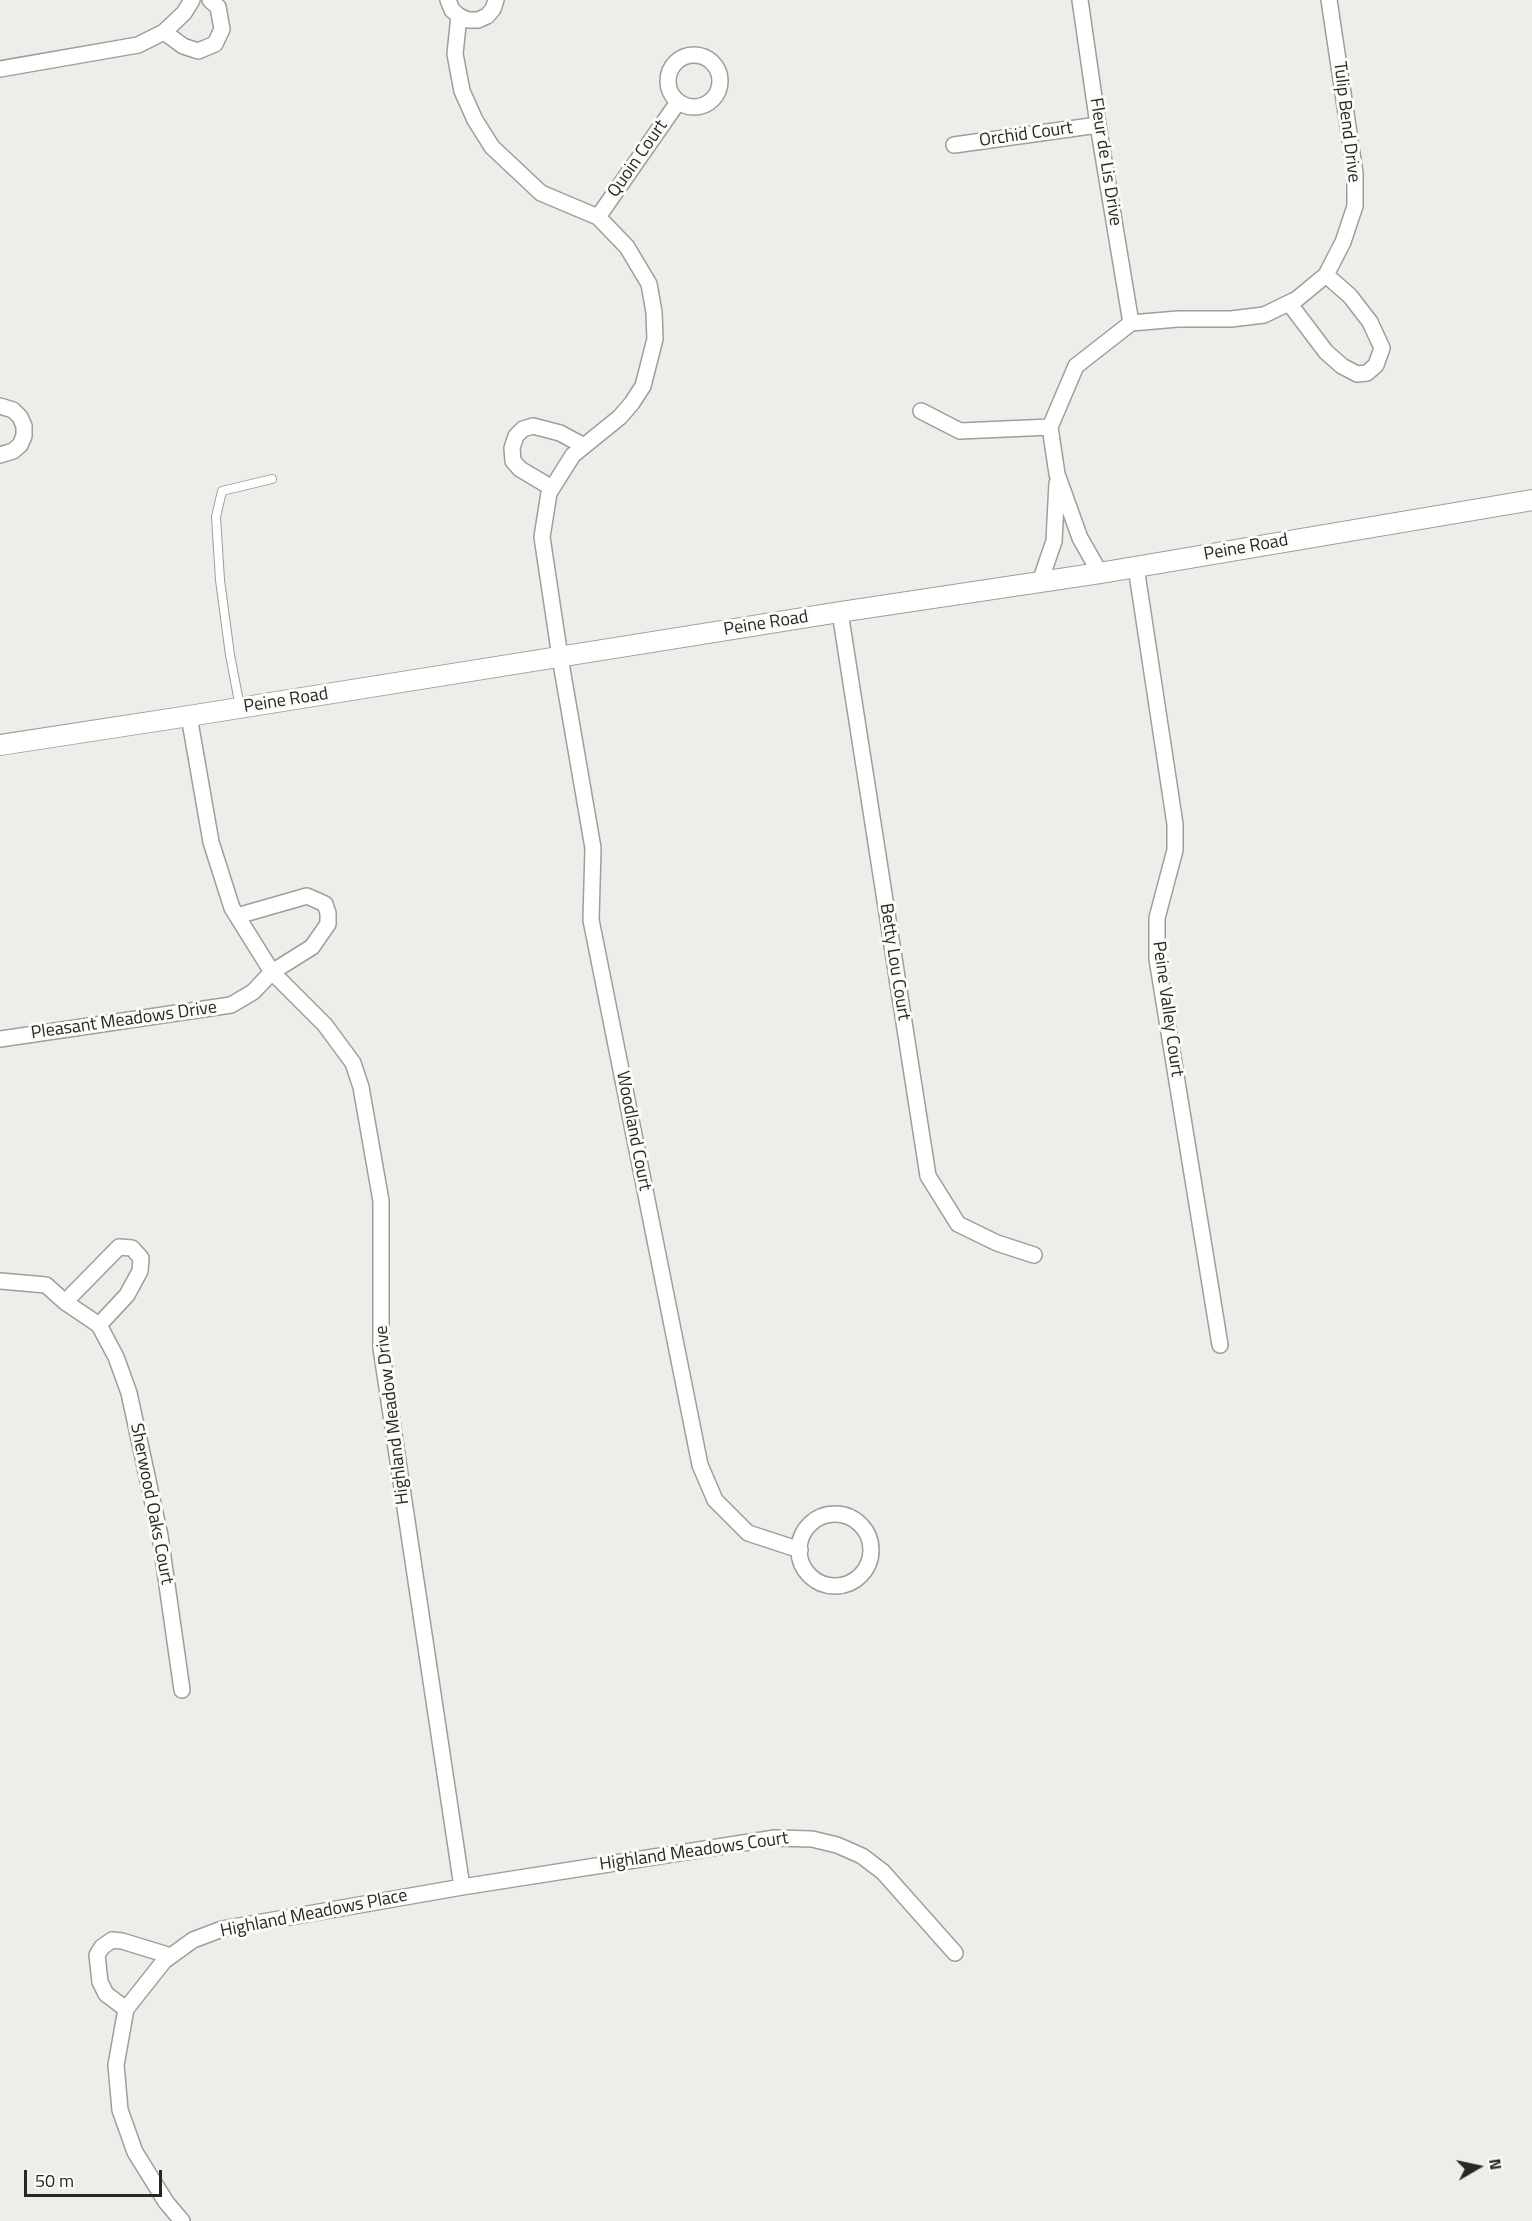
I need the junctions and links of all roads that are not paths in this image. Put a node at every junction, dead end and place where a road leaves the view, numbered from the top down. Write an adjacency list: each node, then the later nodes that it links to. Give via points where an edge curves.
1 (192, 0): 8 (street)
2 (210, 0): 8 (street, via 218,7 222,29 215,44 198,51)
3 (448, 0): 7 (street)
4 (496, 0): 7 (street, via 487,16 478,20)
5 (1080, 0): 11 (street, Fleur de Lis Drive)
6 (1329, 0): 14 (street, Tulip Bend Drive, via 1355,173 1355,206 1343,242)
7 (459, 16): 13 (street, via 455,54 462,91 492,147 541,193)
8 (164, 32): 9 (street, via 138,45)
9 (0, 69)
10 (678, 102): 13 (street, Quoin Court)
11 (1098, 125): 12 (street, Orchid Court); 16 (street, Fleur de Lis Drive)
12 (954, 146)
13 (598, 217): 20 (street, Woodland Court, via 627,247 649,284 655,339 643,386 633,403)
14 (1326, 274): 15 (street, Tulip Bend Drive); 15 (street, via 1357,304 1382,348 1376,365 1367,373 1357,374 1326,352)
15 (1289, 303): 16 (street, Tulip Bend Drive, via 1264,315)
16 (1131, 323): 19 (street, via 1076,366)
17 (0, 406): 21 (street, via 20,417 24,436 13,451)
18 (921, 411): 19 (street, via 960,431)
19 (1050, 427): 22 (street)
20 (584, 446): 24 (street, Woodland Court, via 573,455); 24 (street, via 560,432 533,426 516,436 513,461)
21 (0, 455)
22 (1057, 474): 27 (street, via 1080,538); 28 (street, via 1054,541)
23 (272, 479): 31 (lane, via 222,491 216,517 220,580)
24 (552, 488): 30 (street, Woodland Court, via 542,537)
25 (1532, 500): 26 (street, Peine Road)
26 (1136, 567): 27 (street, Peine Road); 41 (street, Peine Valley Court, via 1175,824 1175,850 1157,918 1157,959)
27 (1100, 573): 28 (street, Peine Road)
28 (1040, 582): 29 (street, Peine Road)
29 (840, 612): 30 (street, Peine Road); 37 (street, Betty Lou Court, via 928,1176 958,1224 997,1244)
30 (560, 657): 31 (street, Peine Road); 42 (street, Woodland Court, via 593,849 591,920 700,1465 715,1500 748,1533)
31 (240, 708): 32 (street, Peine Road)
32 (189, 716): 33 (street, Peine Road); 34 (street, Highland Meadow Drive, via 211,842)
33 (0, 744)
34 (237, 916): 35 (street, Highland Meadow Drive); 35 (street, via 307,896 325,904 328,924 312,947)
35 (272, 972): 36 (street, Pleasant Meadows Drive, via 253,992 231,1005); 44 (street, Highland Meadow Drive, via 325,1025 353,1063 366,1112 381,1201 381,1348)
36 (0, 1039)
37 (1034, 1255)
38 (0, 1281): 39 (street, Sherwood Oaks Court, via 46,1285)
39 (65, 1302): 40 (street, Sherwood Oaks Court); 40 (street, via 119,1247 132,1248 141,1258 140,1271 127,1296)
40 (99, 1325): 43 (street, Sherwood Oaks Court, via 129,1393 160,1536)
41 (1220, 1345)
42 (800, 1550): 42 (street, via 802,1564 810,1576 836,1586 861,1575 872,1549 860,1524 849,1516 835,1514 821,1516 809,1525)
43 (182, 1690)
44 (462, 1887): 45 (street, Highland Meadows Court, via 776,1838 812,1839 862,1856 883,1872); 46 (street, Highland Meadows Place, via 222,1929 193,1940)
45 (955, 1953)
46 (171, 1956): 47 (street, Highland Meadows Place); 47 (street, via 122,1941 112,1940 102,1947 98,1955 100,1982 106,1994)
47 (126, 2009): 48 (street, Highland Meadows Place, via 116,2065 120,2110 135,2152)
48 (182, 2221)

